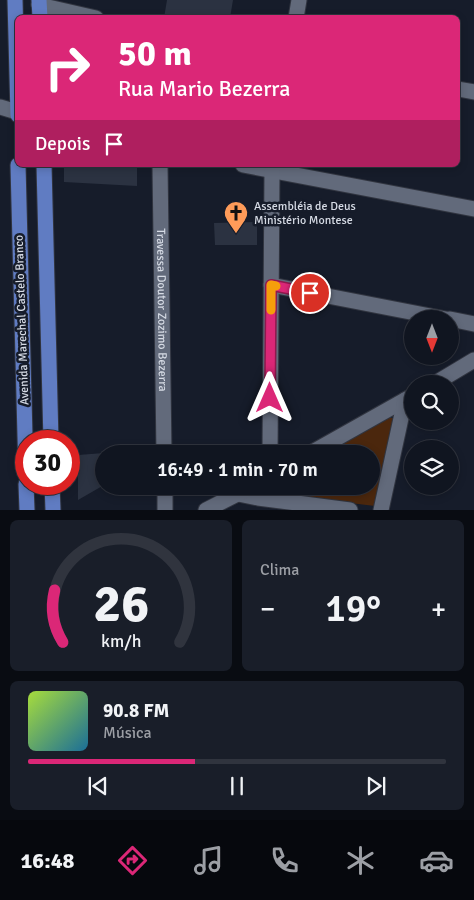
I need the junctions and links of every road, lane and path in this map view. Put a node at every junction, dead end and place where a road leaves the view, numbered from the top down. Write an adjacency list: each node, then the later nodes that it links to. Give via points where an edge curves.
1 (15, 0): 4 (main road)
2 (299, 0): 6 (street)
3 (39, 7): 5 (street)
4 (15, 15)
5 (80, 15)
6 (296, 15)
7 (460, 89): 8 (street)
8 (474, 92)
9 (0, 107): 10 (street)
10 (15, 112)
11 (18, 167): 24 (main road, Avenida Marechal Castelo Branco)
12 (44, 167): 25 (main road, Avenida Marechal Castelo Branco)
13 (160, 167): 26 (street, Travessa Doutor Zozimo Bezerra)
14 (266, 169): 15 (street); 16 (street)
15 (474, 209)
16 (271, 285): 17 (street); 27 (street)
17 (404, 311)
18 (459, 321): 19 (street)
19 (474, 324)
20 (474, 360): 21 (street)
21 (449, 375)
22 (404, 401): 28 (street)
23 (404, 418): 38 (street)
24 (25, 430)
25 (51, 430)
26 (164, 445)
27 (270, 445)
28 (326, 445)
29 (26, 495): 33 (main road)
30 (52, 495): 34 (main road)
31 (165, 495): 35 (street)
32 (256, 498): 36 (street, via 238,494); 37 (street)
33 (27, 510)
34 (52, 510)
35 (165, 510)
36 (206, 510)
37 (350, 510)
38 (381, 510)

